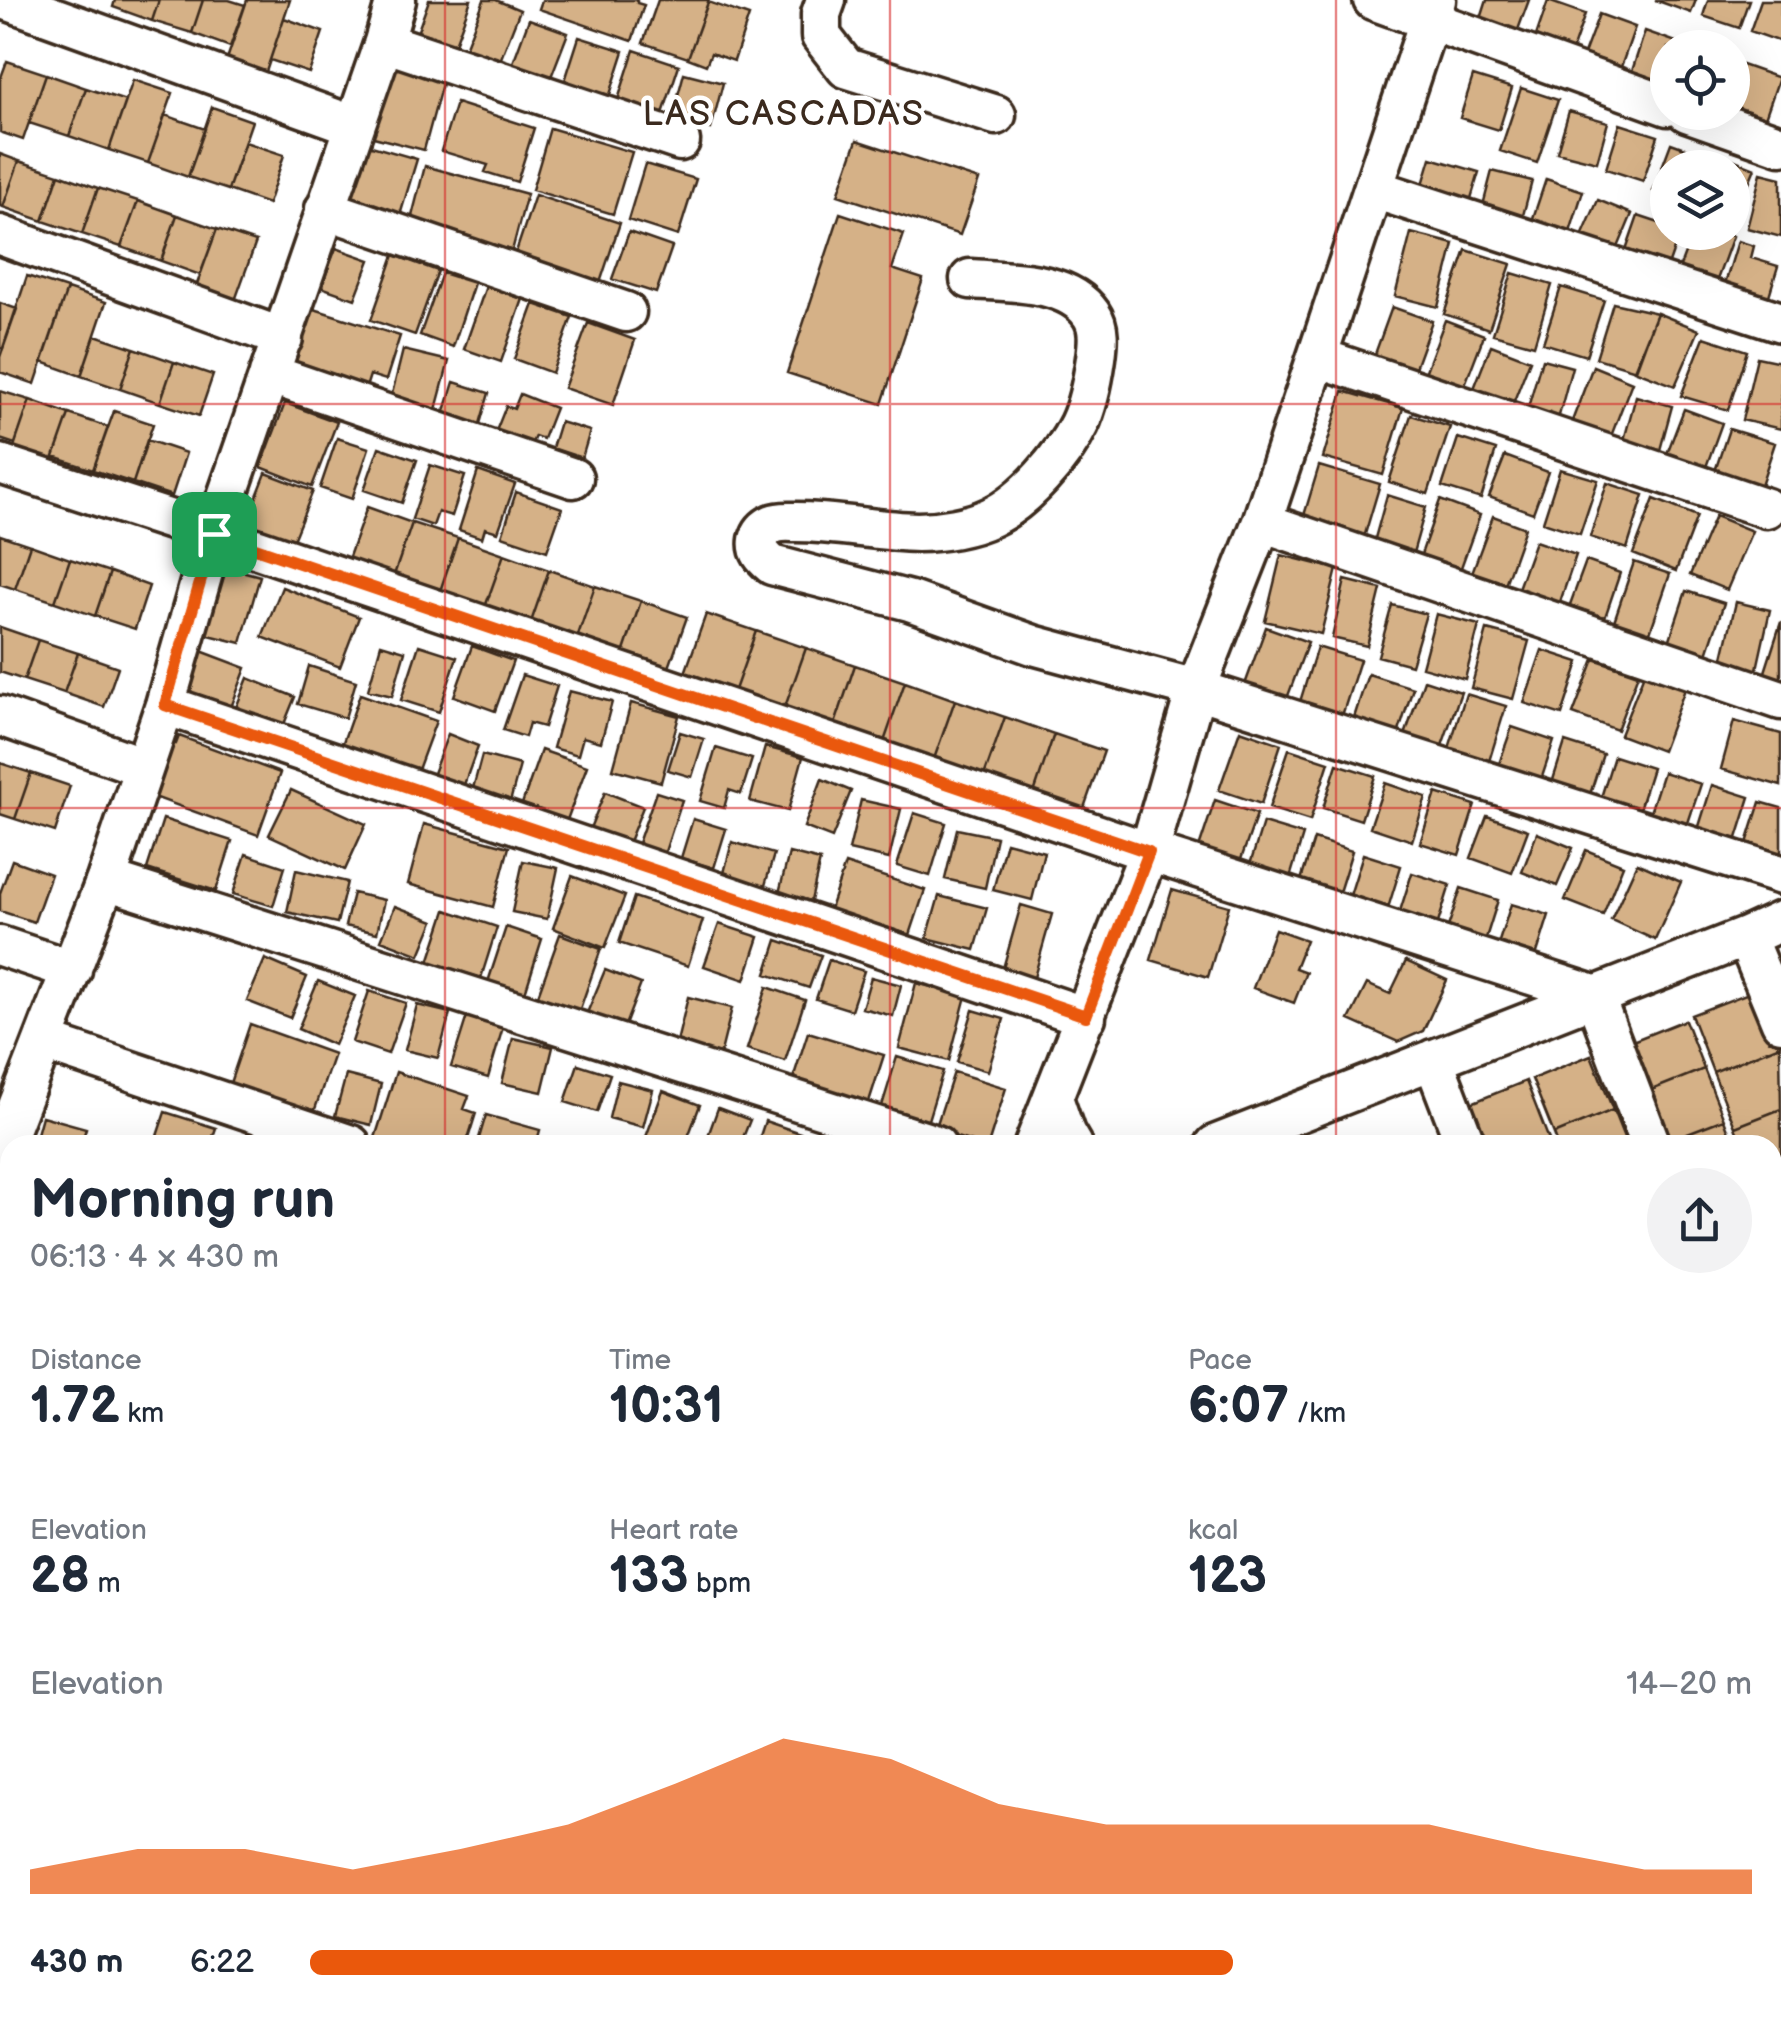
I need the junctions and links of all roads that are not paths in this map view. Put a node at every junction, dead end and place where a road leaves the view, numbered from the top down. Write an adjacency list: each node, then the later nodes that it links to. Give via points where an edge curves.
1 (6, 0): 9 (street)
2 (396, 0): 6 (street)
3 (826, 0): 8 (street, via 822,36 846,68)
4 (1372, 0): 5 (street)
5 (1432, 11): 7 (street); 13 (street)
6 (384, 42): 9 (street); 11 (street)
7 (1650, 99)
8 (996, 116)
9 (354, 126): 14 (street)
10 (1737, 130): 12 (street)
11 (680, 141)
12 (1781, 146)
13 (1374, 188): 18 (street); 20 (street)
14 (325, 209): 17 (street); 19 (street)
15 (0, 236): 19 (street)
16 (970, 280): 27 (street, via 1044,285 1090,314 1099,337 1094,372 1080,423 1055,461 992,516 956,528 919,532 781,522 763,532 762,556 772,565 910,601 1033,645)
17 (626, 312)
18 (1781, 322)
19 (283, 338): 21 (street)
20 (1317, 357): 24 (street); 25 (street)
21 (269, 374): 23 (street); 26 (street)
22 (0, 464): 26 (street)
23 (573, 478)
24 (1766, 508)
25 (1262, 522): 27 (street); 28 (street)
26 (214, 534): 29 (street); 32 (street)
27 (1196, 689): 32 (street); 33 (street)
28 (1781, 700)
29 (165, 705): 31 (street); 40 (street)
30 (0, 716): 31 (street)
31 (143, 767): 34 (street)
32 (1149, 852): 39 (street); 40 (street)
33 (1781, 875)
34 (106, 880): 38 (street); 47 (street)
35 (1781, 921): 36 (street)
36 (1746, 937): 39 (street); 41 (street)
37 (0, 946): 38 (street)
38 (72, 970): 42 (street)
39 (1594, 995): 43 (street); 52 (street)
40 (1086, 1016): 44 (street)
41 (1781, 1022)
42 (44, 1042): 45 (street); 46 (street)
43 (1433, 1059): 50 (street); 51 (street)
44 (1053, 1098): 48 (street); 49 (street)
45 (7, 1135)
46 (320, 1135)
47 (905, 1135)
48 (1038, 1135)
49 (1067, 1135)
50 (1267, 1135)
51 (1462, 1135)
52 (1647, 1135)

